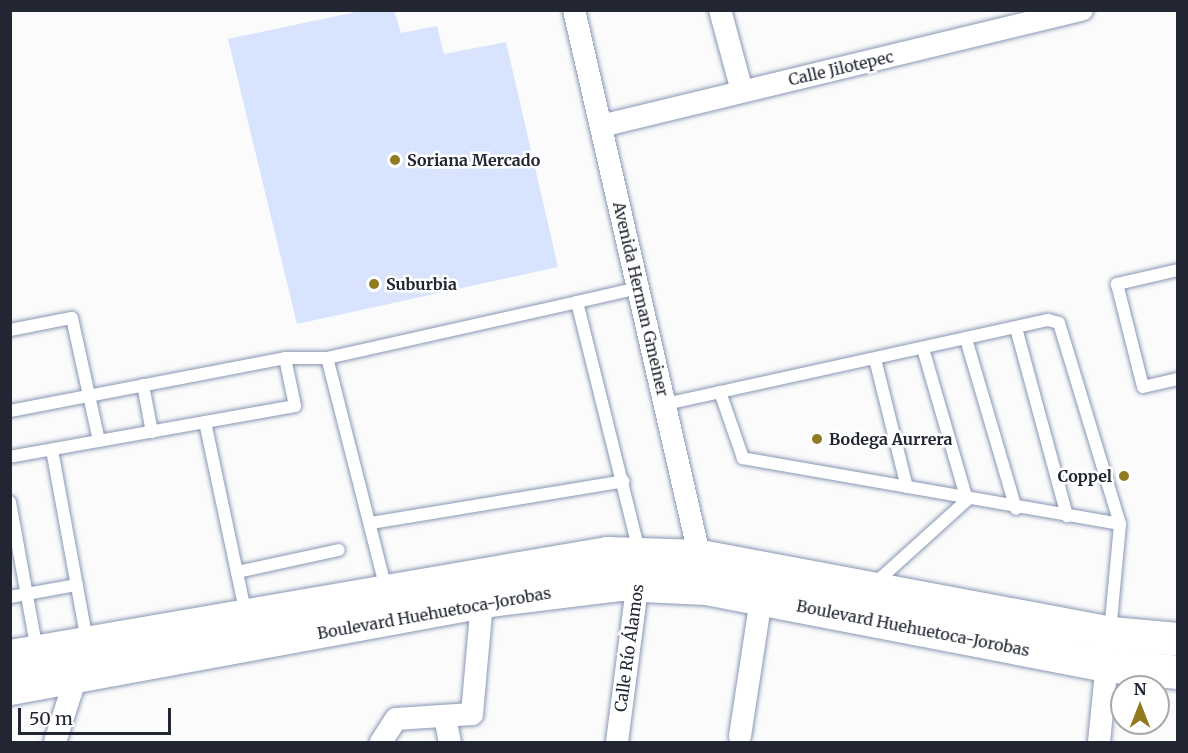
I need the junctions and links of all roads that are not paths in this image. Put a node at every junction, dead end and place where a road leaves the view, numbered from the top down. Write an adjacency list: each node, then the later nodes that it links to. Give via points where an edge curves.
1 (574, 10): 6 (street, Avenida Herman Gmeiner)
2 (720, 10): 5 (street)
3 (1082, 10): 4 (street, Calle Jilotepec)
4 (1037, 16): 5 (street, Calle Jilotepec)
5 (742, 91): 6 (street, Calle Jilotepec)
6 (601, 126): 8 (street, Avenida Herman Gmeiner)
7 (1178, 270): 17 (lane, via 1117,284 1143,387)
8 (638, 288): 9 (lane); 21 (street, Avenida Herman Gmeiner)
9 (577, 302): 15 (lane); 28 (lane)
10 (1016, 328): 12 (lane); 33 (lane); 35 (lane, via 1048,320 1059,323)
11 (10, 330): 20 (lane, via 72,318)
12 (966, 339): 13 (lane); 32 (lane)
13 (923, 349): 16 (lane); 30 (lane)
14 (285, 358): 15 (lane); 18 (lane); 23 (lane, via 295,406)
15 (327, 358): 34 (lane)
16 (875, 359): 19 (lane); 29 (lane)
17 (1178, 379)
18 (142, 386): 20 (lane); 24 (lane)
19 (720, 392): 21 (lane); 29 (lane, via 743,458)
20 (89, 396): 22 (lane); 25 (lane)
21 (665, 404): 37 (street, Avenida Herman Gmeiner)
22 (10, 411)
23 (205, 422): 24 (lane); 39 (lane)
24 (152, 432): 25 (lane)
25 (99, 441): 26 (lane)
26 (52, 450): 27 (lane); 40 (lane)
27 (10, 457)
28 (624, 481): 34 (lane); 38 (lane)
29 (907, 487): 30 (lane)
30 (967, 500): 32 (lane); 42 (lane)
31 (10, 502): 44 (lane)
32 (1016, 509): 33 (lane)
33 (1067, 516): 35 (lane)
34 (371, 523): 43 (lane)
35 (1120, 524): 49 (lane)
36 (339, 550): 39 (lane)
37 (700, 556): 38 (main road, Boulevard Huehuetoca-Jorobas); 41 (street, Avenida Herman Gmeiner); 42 (main road, Boulevard Huehuetoca-Jorobas)
38 (639, 569): 41 (main road, Boulevard Huehuetoca-Jorobas); 43 (main road, Boulevard Huehuetoca-Jorobas, via 607,553); 47 (main road, Boulevard Huehuetoca-Jorobas); 62 (street, Calle Río Álamos)
39 (237, 572): 48 (lane)
40 (77, 585): 44 (lane); 51 (lane)
41 (706, 588): 46 (main road, Boulevard Huehuetoca-Jorobas)
42 (870, 588): 49 (main road, Boulevard Huehuetoca-Jorobas)
43 (387, 590): 48 (main road, Boulevard Huehuetoca-Jorobas)
44 (27, 595): 45 (lane); 52 (lane)
45 (10, 597)
46 (761, 599): 53 (main road, Boulevard Huehuetoca-Jorobas); 58 (street)
47 (482, 601): 55 (main road, Boulevard Huehuetoca-Jorobas); 57 (street, via 478,697 472,714)
48 (246, 615): 51 (main road, Boulevard Huehuetoca-Jorobas)
49 (1110, 633): 50 (main road, Boulevard Huehuetoca-Jorobas); 53 (street)
50 (1178, 639)
51 (88, 642): 52 (main road, Boulevard Huehuetoca-Jorobas)
52 (24, 654)
53 (1106, 665): 54 (main road, Boulevard Huehuetoca-Jorobas); 63 (street)
54 (1178, 672)
55 (76, 677): 56 (main road, Boulevard Huehuetoca-Jorobas); 59 (street)
56 (10, 688)
57 (445, 717): 60 (street, via 396,718); 61 (street)
58 (740, 736)
59 (55, 742)
60 (381, 742)
61 (450, 742)
62 (617, 742)
63 (1099, 742)

